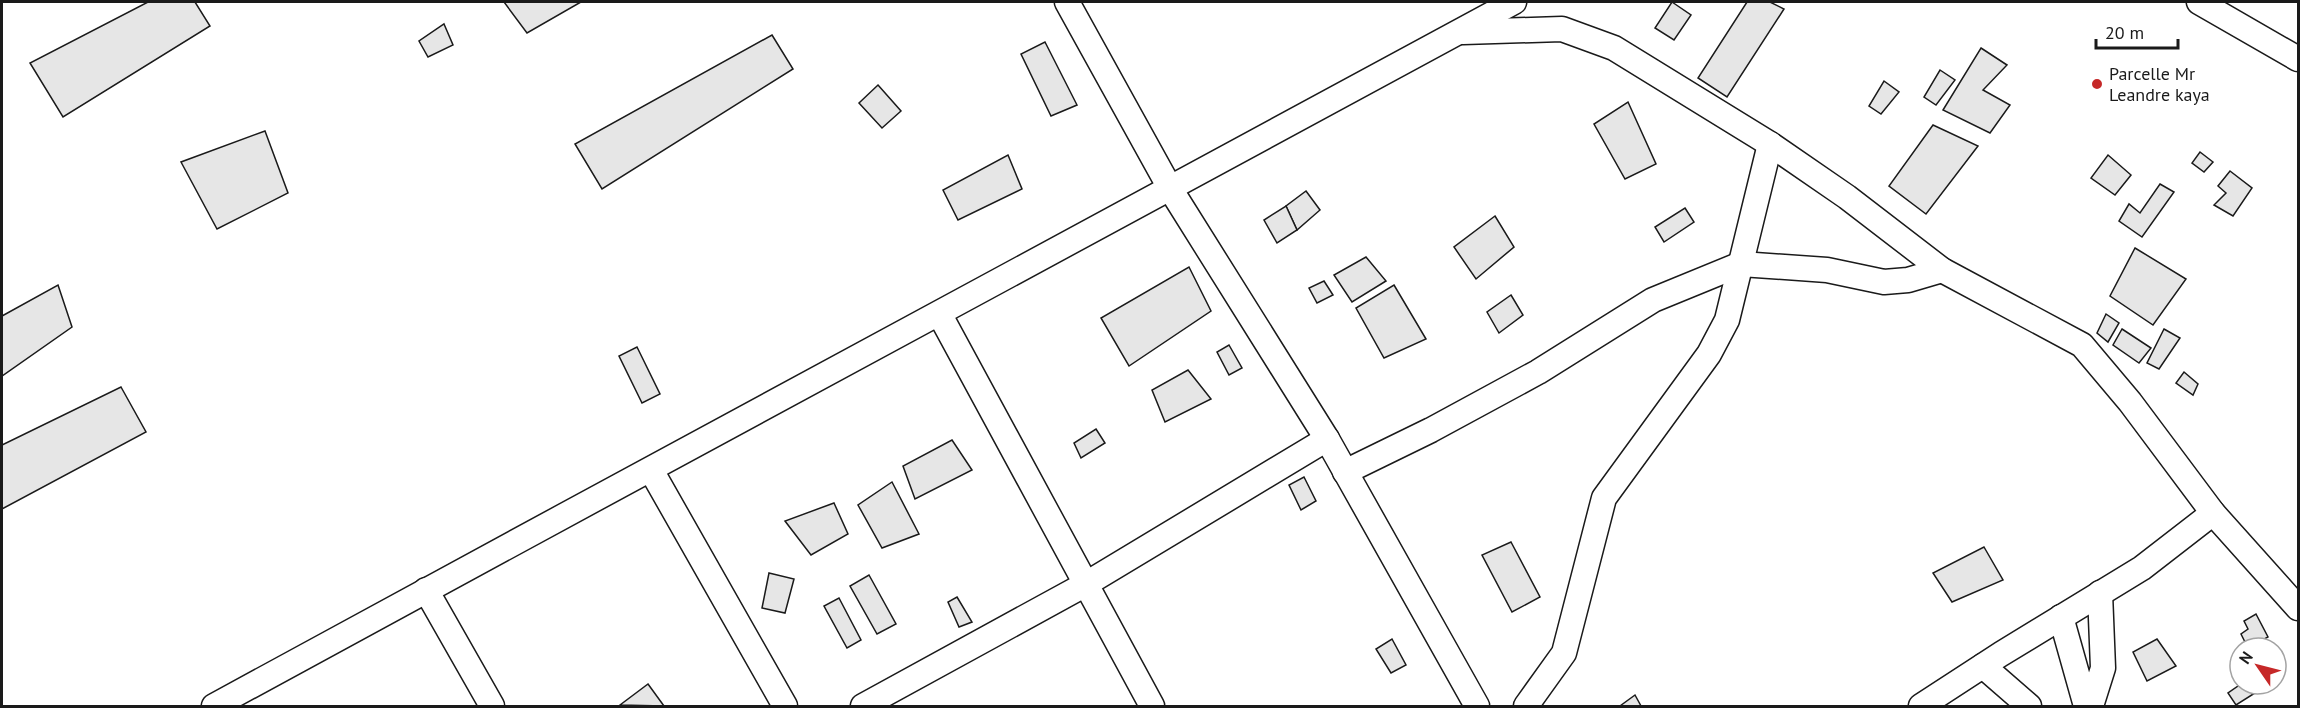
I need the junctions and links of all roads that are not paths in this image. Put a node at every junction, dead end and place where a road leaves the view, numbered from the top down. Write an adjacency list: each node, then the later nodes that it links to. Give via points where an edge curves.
1 (1067, 2): 7 (street)
2 (1514, 2): 4 (street)
3 (2199, 2): 5 (street)
4 (1459, 32): 6 (street, via 1562,29 1614,48); 7 (street)
5 (2298, 59)
6 (1770, 144): 8 (street); 9 (street)
7 (1171, 190): 10 (street); 11 (street)
8 (1741, 264): 9 (street, via 1827,270 1884,282); 13 (street, via 1653,300 1538,372); 27 (street, via 1727,320 1709,354 1604,498 1564,652)
9 (1942, 270): 14 (street, via 2082,345)
10 (940, 315): 12 (street); 15 (street)
11 (1327, 439): 13 (street); 15 (street)
12 (651, 470): 16 (street); 23 (street)
13 (1346, 472): 26 (street)
14 (2213, 513): 17 (street, via 2142,568); 18 (street)
15 (1086, 584): 24 (street); 25 (street)
16 (426, 590): 21 (street); 22 (street)
17 (2100, 593): 19 (street); 31 (street, via 2103,668)
18 (2298, 608)
19 (2061, 618): 20 (street); 30 (street)
20 (1983, 666): 28 (street); 29 (street)
21 (214, 706)
22 (492, 706)
23 (785, 706)
24 (863, 706)
25 (1152, 706)
26 (1477, 706)
27 (1526, 706)
28 (1921, 706)
29 (2029, 706)
30 (2086, 706)
31 (2091, 706)

